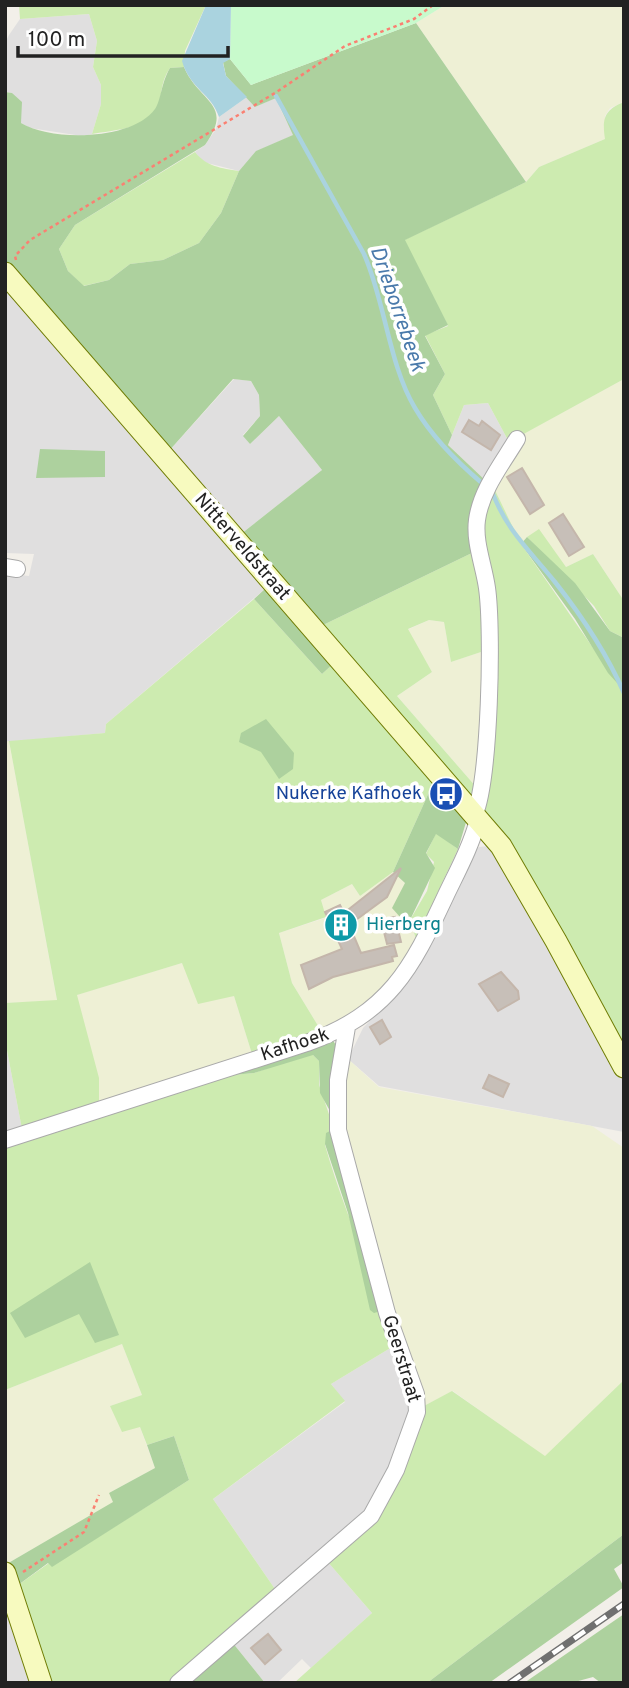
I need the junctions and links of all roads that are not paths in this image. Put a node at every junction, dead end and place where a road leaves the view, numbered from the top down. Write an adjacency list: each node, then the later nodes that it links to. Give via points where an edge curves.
1 (5, 273): 3 (main road, Nitterveldstraat)
2 (517, 439): 3 (street, Kafhoek, via 489,486 477,522 489,636 485,755)
3 (476, 818): 4 (street, Kafhoek, via 465,855 420,948 389,994); 5 (main road, Nitterveldstraat, via 521,878)
4 (347, 1027): 6 (street, Kafhoek); 9 (street, Geerstraat, via 338,1080 338,1130 387,1313 416,1395 417,1412 396,1470 371,1516)
5 (624, 1067)
6 (5, 1140)
7 (7, 1577): 8 (main road)
8 (41, 1683)
9 (178, 1683)

